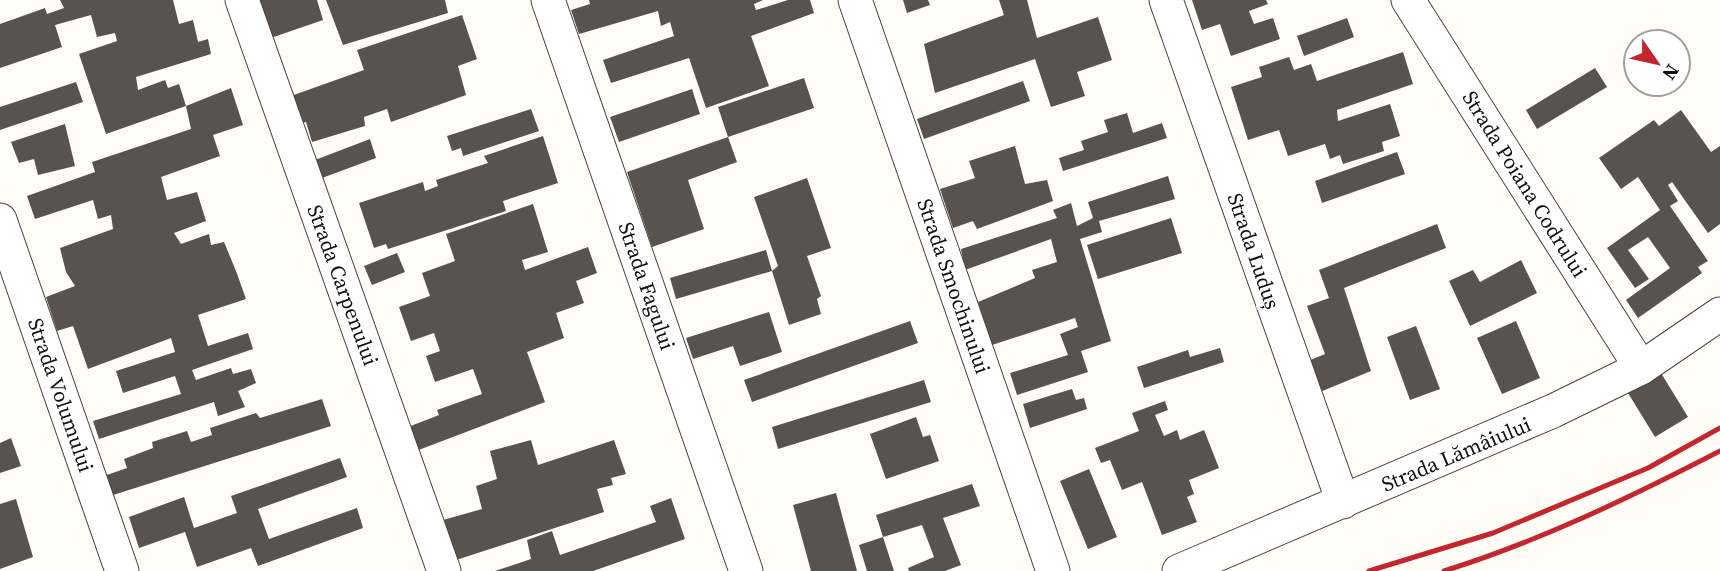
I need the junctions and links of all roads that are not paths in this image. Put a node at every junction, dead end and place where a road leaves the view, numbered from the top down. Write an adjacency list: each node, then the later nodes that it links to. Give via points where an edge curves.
1 (242, 0): 11 (street, Strada Carpenului)
2 (548, 0): 12 (street, Strada Fagului)
3 (855, 0): 13 (street, Strada Smochinului)
4 (1166, 0): 9 (street, Strada Luduș)
5 (1408, 0): 8 (street, Strada Poiana Codrului)
6 (0, 220): 10 (street, Strada Volumului)
7 (1720, 314): 8 (street, Strada Lămâiului)
8 (1642, 368): 9 (street, Strada Lămâiului, via 1546,415)
9 (1343, 502): 14 (street, Strada Lămâiului)
10 (122, 571)
11 (444, 571)
12 (746, 571)
13 (1053, 571)
14 (1179, 571)

